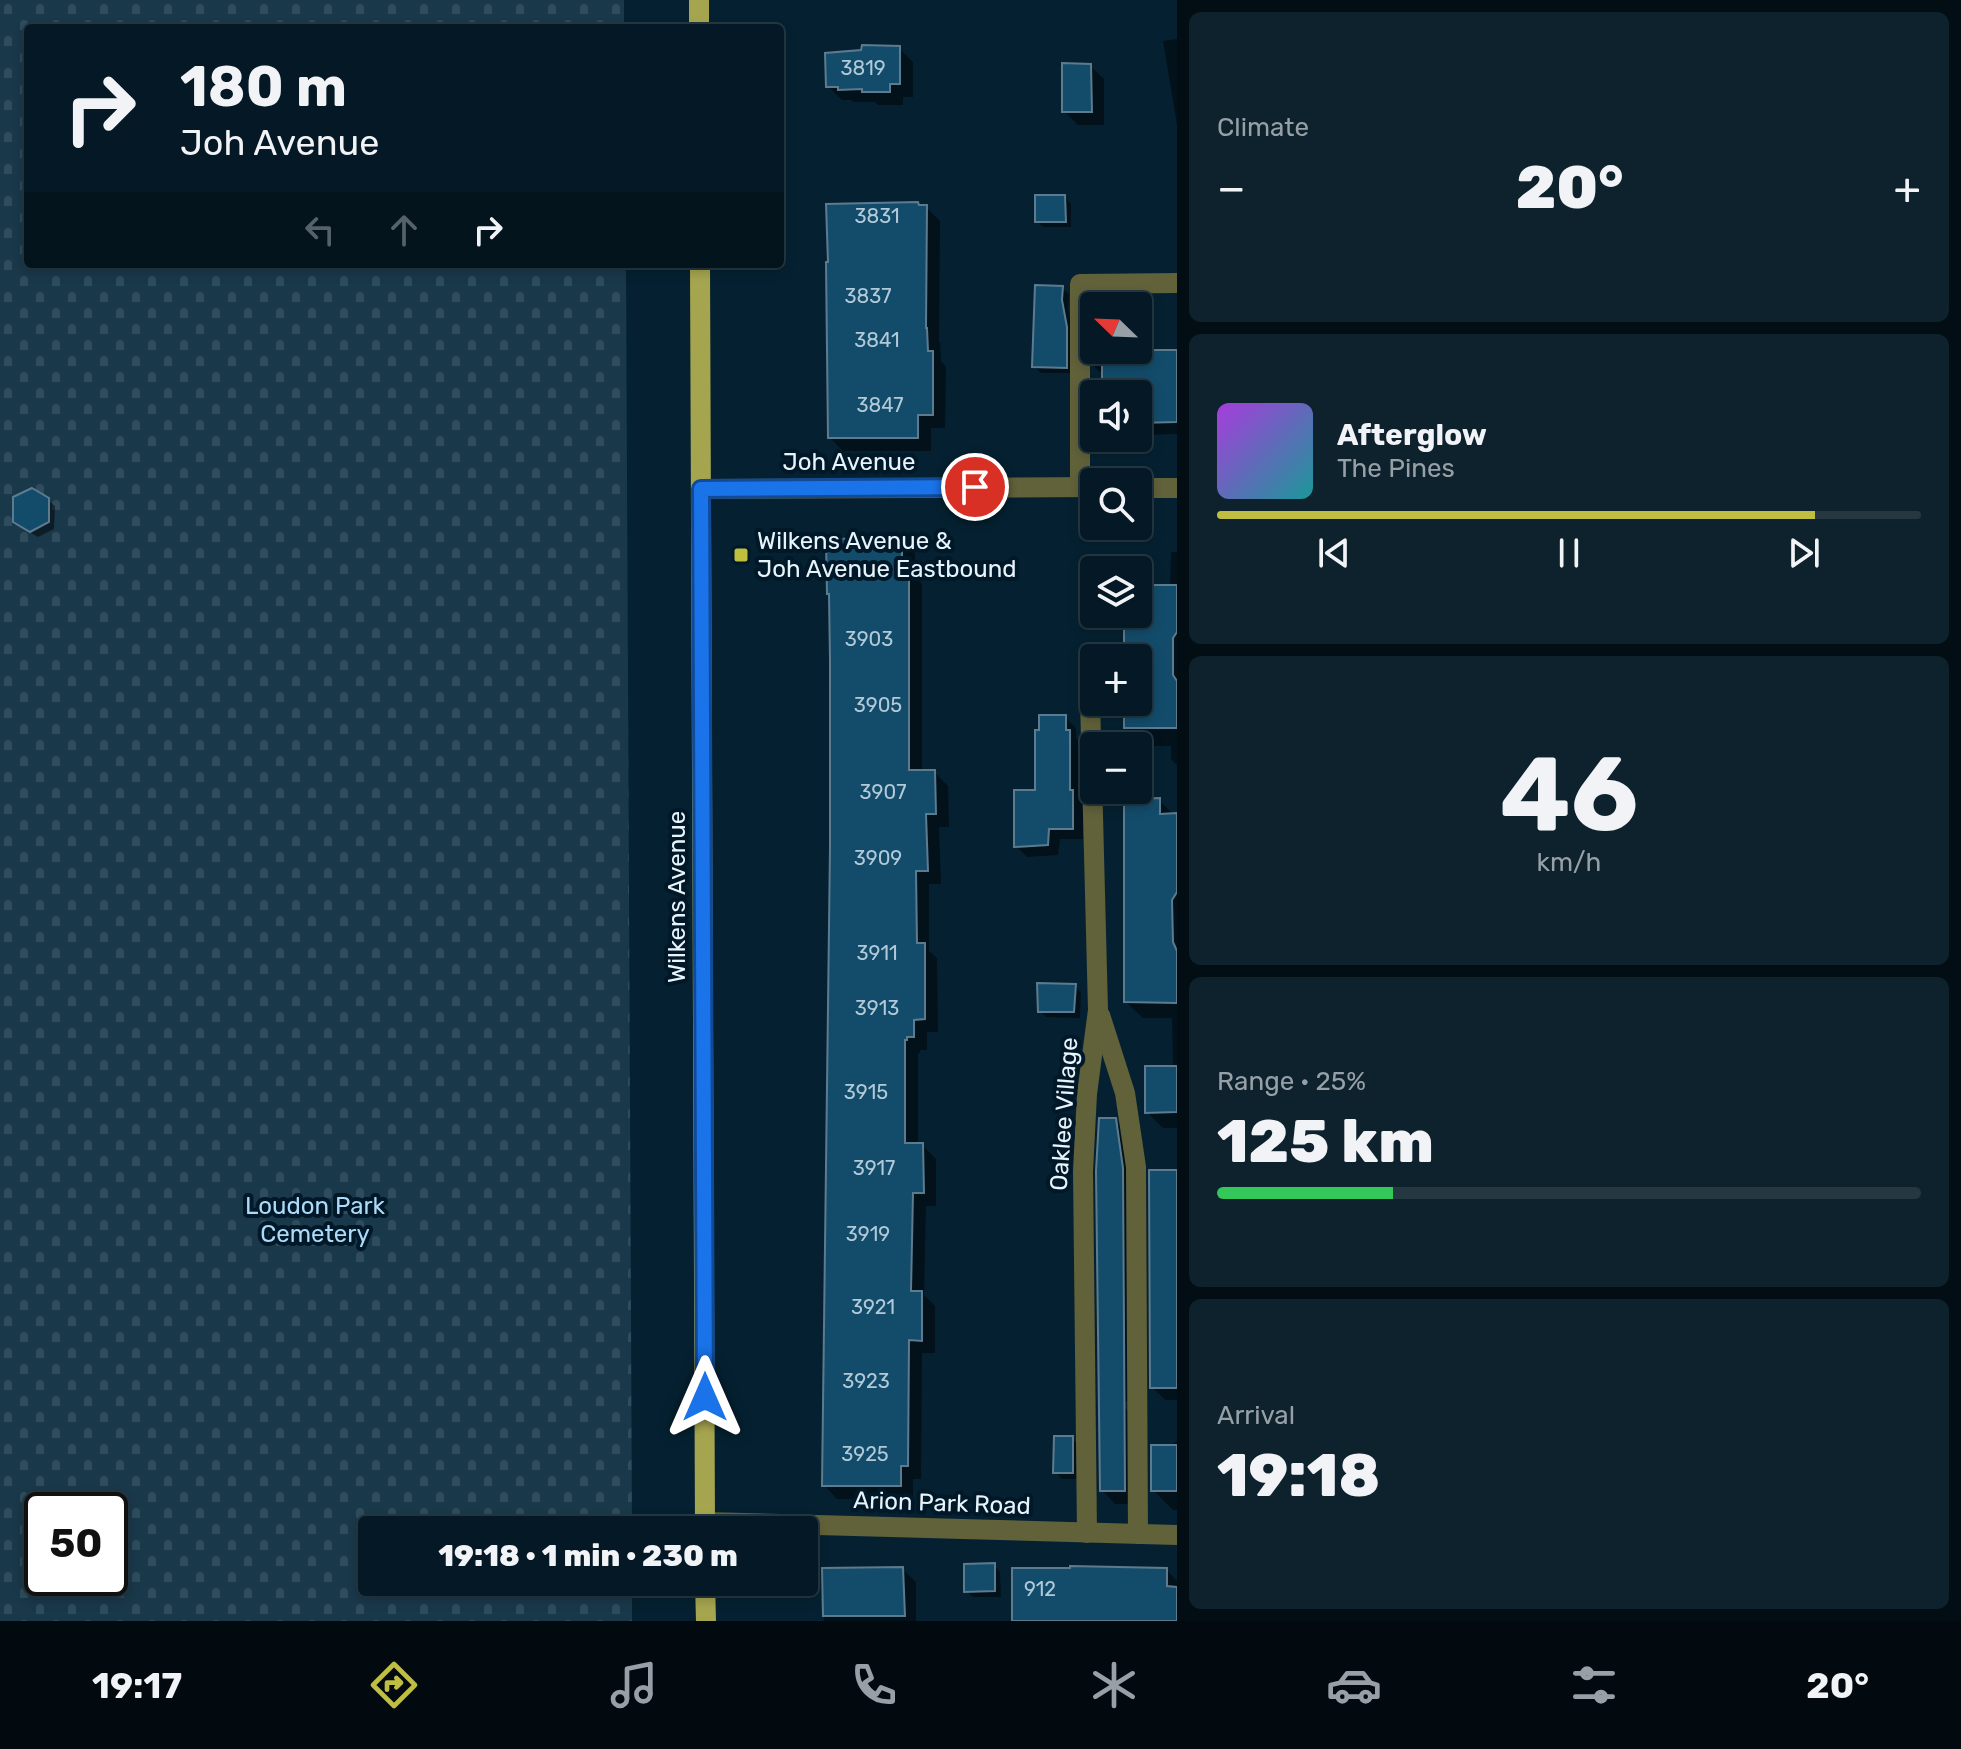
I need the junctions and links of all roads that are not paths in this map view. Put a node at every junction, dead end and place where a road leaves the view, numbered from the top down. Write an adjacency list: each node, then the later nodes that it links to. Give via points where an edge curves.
1 (699, 0): 2 (main road)
2 (699, 24)
3 (700, 268): 9 (main road, Wilkens Avenue)
4 (1177, 283): 5 (street, via 1080,284)
5 (1086, 468)
6 (1080, 487): 9 (street, Joh Avenue)
7 (1152, 488): 8 (street)
8 (1177, 488)
9 (701, 489): 12 (main road, Wilkens Avenue)
10 (1090, 716): 11 (street, Oaklee Village)
11 (1098, 1010): 14 (street, Oaklee Village, via 1083,1171); 15 (street, via 1125,1093 1136,1167)
12 (705, 1516)
13 (818, 1528): 14 (street, Arion Park Road)
14 (1087, 1533): 15 (street, Arion Park Road)
15 (1138, 1534): 16 (street, Arion Park Road)
16 (1177, 1535)
17 (705, 1596): 18 (main road)
18 (706, 1621)

